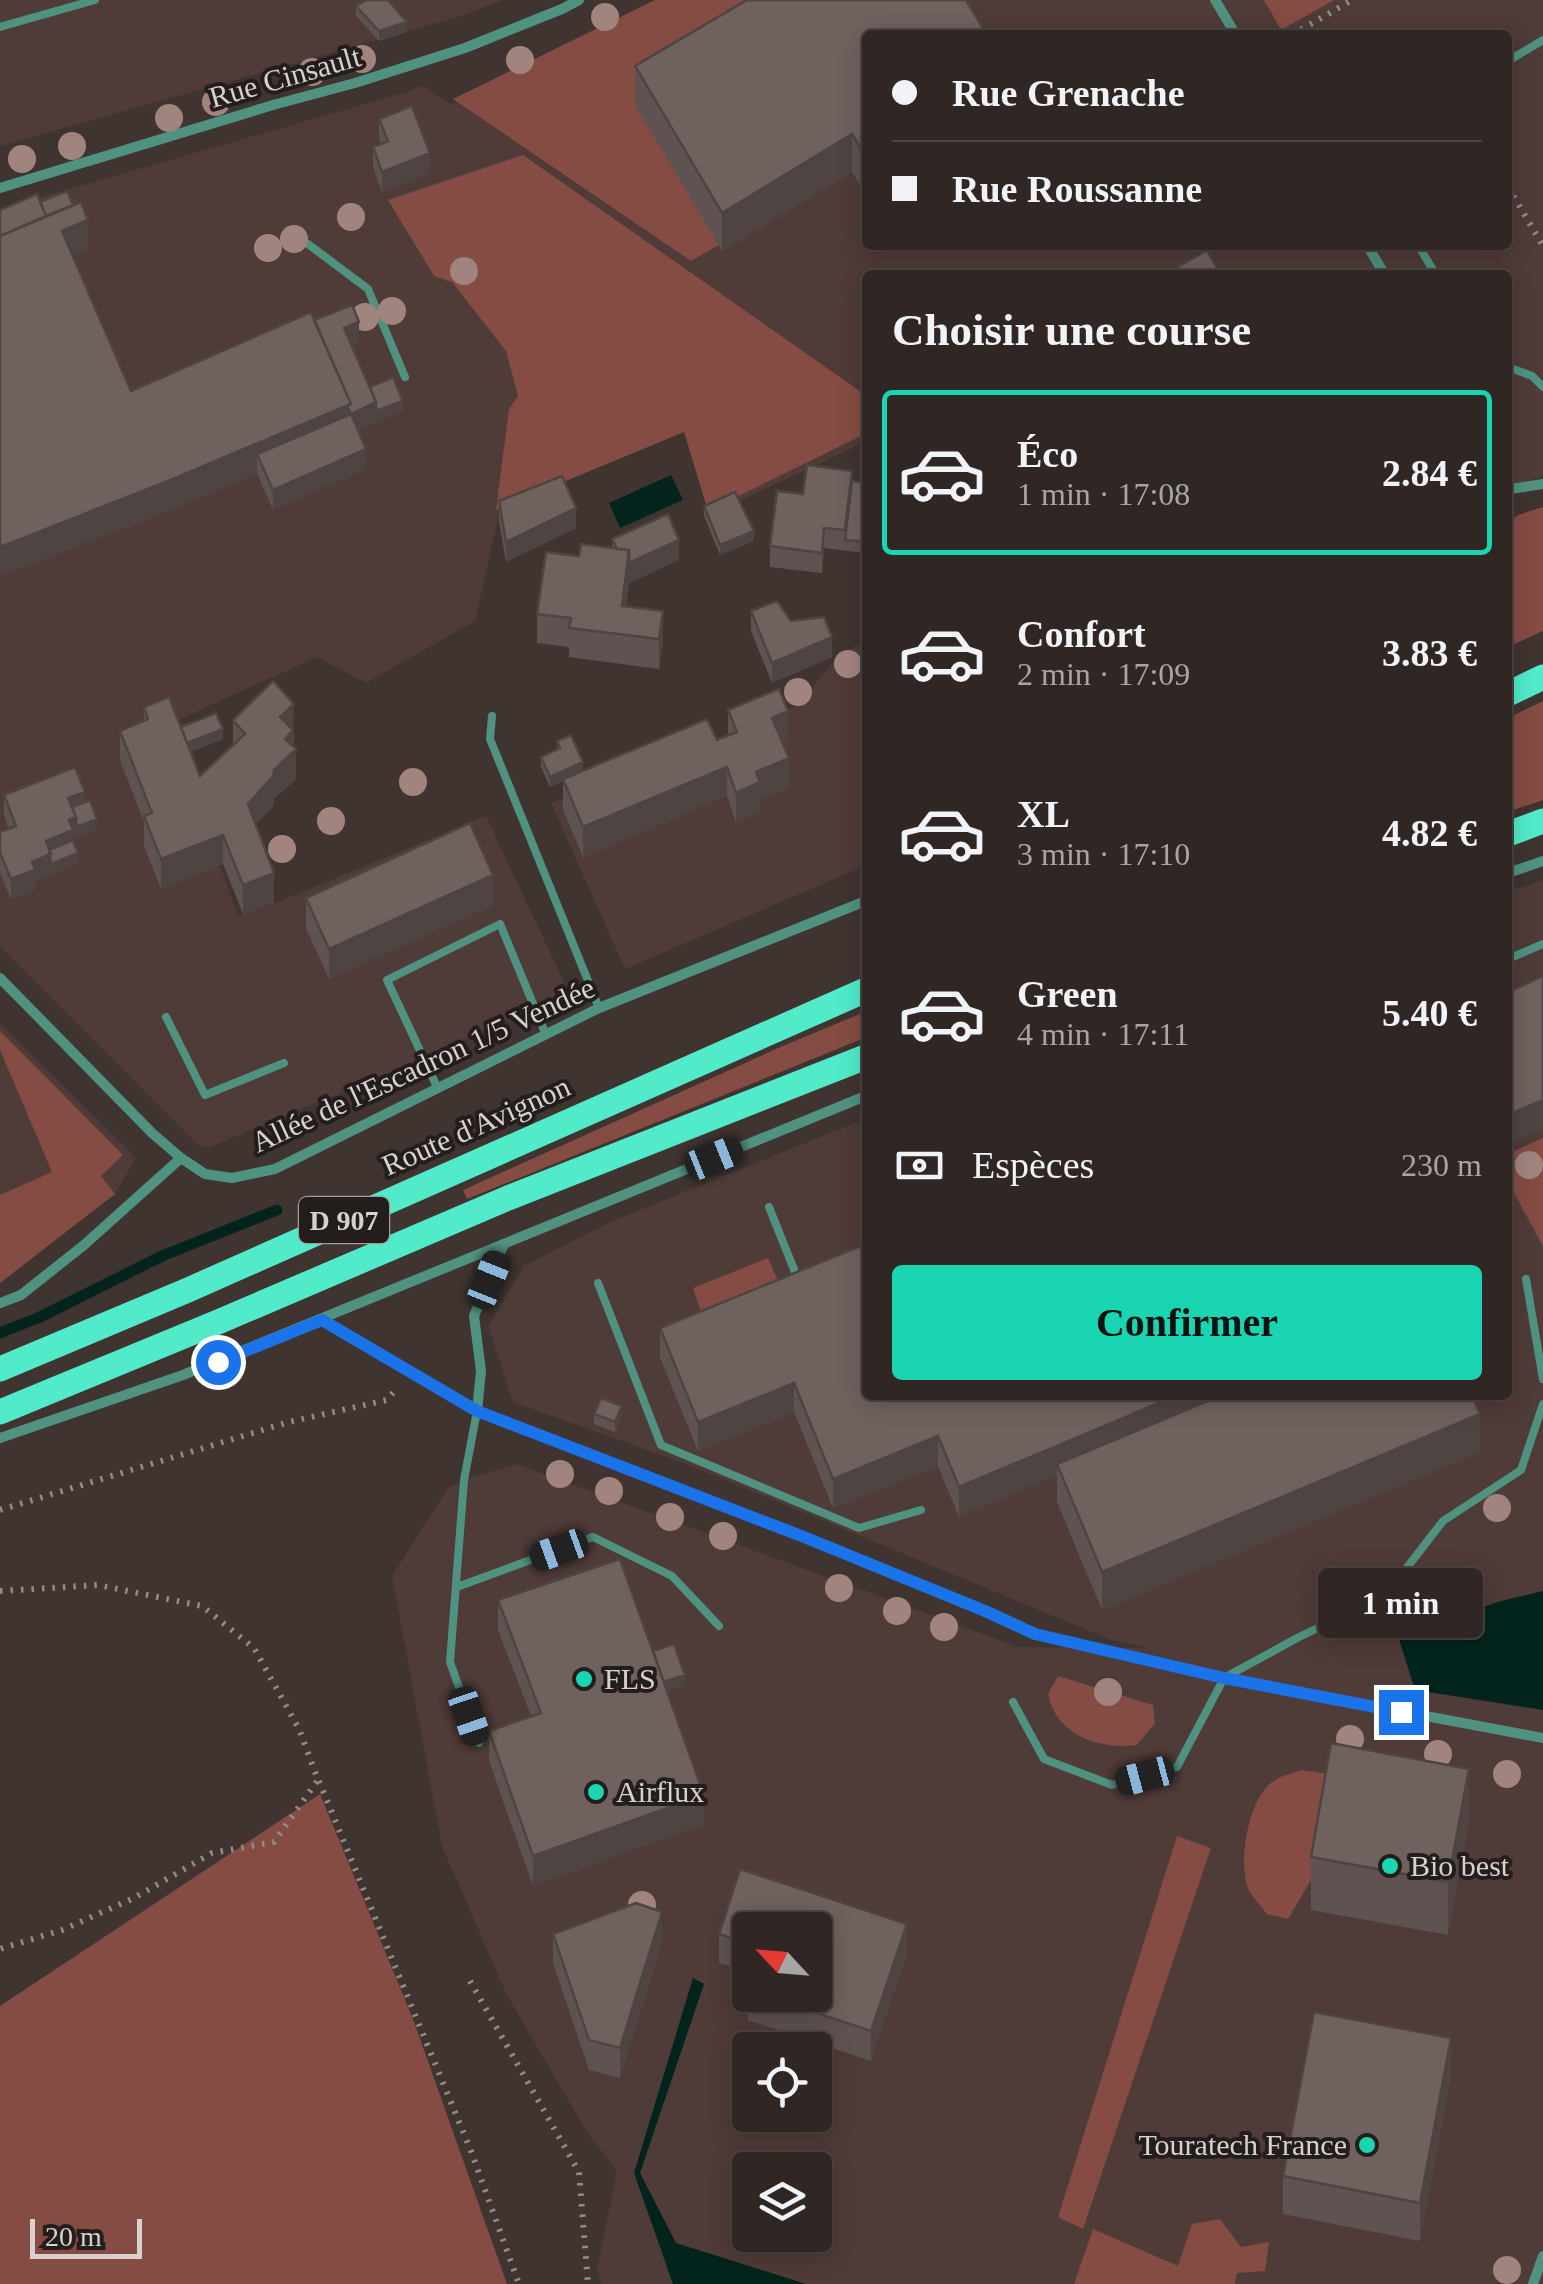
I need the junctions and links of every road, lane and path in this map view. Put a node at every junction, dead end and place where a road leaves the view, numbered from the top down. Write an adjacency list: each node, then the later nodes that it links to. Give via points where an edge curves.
1 (95, 0): 5 (lane)
2 (579, 0): 10 (street, Rue Cinsault, via 465,48)
3 (1215, 0): 6 (street)
4 (1352, 0): 7 (path)
5 (0, 27)
6 (1233, 30)
7 (1301, 30)
8 (1543, 40): 9 (lane)
9 (1512, 59)
10 (0, 188)
11 (1512, 194): 13 (path)
12 (308, 244): 15 (lane, via 368,289)
13 (1543, 246)
14 (1512, 369): 16 (lane)
15 (405, 376)
16 (1543, 388)
17 (1543, 484): 18 (street)
18 (1512, 488)
19 (1543, 677): 20 (main road)
20 (1512, 692)
21 (492, 716): 31 (lane, via 490,739)
22 (1543, 821): 23 (main road)
23 (1512, 833)
24 (1543, 861): 25 (street)
25 (1512, 872)
26 (862, 902): 31 (street, Allée de l'Escadron 1/5 Vendée)
27 (1543, 944): 28 (lane)
28 (1512, 956)
29 (0, 978): 38 (street, Allée de l'Escadron 1/5 Vendée)
30 (862, 992): 46 (main road, Route d'Avignon / D 907)
31 (599, 1008): 33 (street, Allée de l'Escadron 1/5 Vendée)
32 (166, 1017): 35 (lane, via 205,1095)
33 (546, 1035): 36 (street, Allée de l'Escadron 1/5 Vendée); 36 (lane, via 500,924 388,980)
34 (862, 1058): 51 (main road, D 907, via 508,1198)
35 (284, 1062)
36 (438, 1089): 38 (street, Allée de l'Escadron 1/5 Vendée, via 275,1168 232,1178 205,1174)
37 (862, 1096): 40 (street)
38 (182, 1158): 44 (street, via 21,1295)
39 (769, 1208): 43 (lane)
40 (504, 1244): 45 (street); 50 (street, via 474,1316 481,1371)
41 (1526, 1279): 48 (lane)
42 (598, 1283): 54 (lane, via 660,1445 859,1528)
43 (803, 1294)
44 (0, 1302)
45 (322, 1320): 47 (street); 52 (street)
46 (0, 1369)
47 (411, 1372): 50 (street); 53 (path, via 387,1400 289,1422)
48 (1543, 1379)
49 (1543, 1404): 58 (lane, via 1521,1470 1442,1522 1385,1596)
50 (477, 1411): 55 (lane, via 464,1480); 58 (street, via 1035,1634)
51 (0, 1412)
52 (0, 1438)
53 (0, 1510)
54 (921, 1510)
55 (457, 1587): 57 (lane, via 594,1537 672,1576); 61 (lane, via 450,1662)
56 (0, 1591): 62 (path, via 98,1585 202,1606 254,1648 299,1729)
57 (719, 1626)
58 (1224, 1678): 59 (lane, via 1178,1767 1112,1785 1044,1759); 60 (street)
59 (1013, 1702)
60 (1543, 1738)
61 (478, 1743)
62 (318, 1780): 63 (path, via 274,1842 212,1853 132,1899); 66 (path)
63 (0, 1949)
64 (470, 1981): 67 (path, via 580,2172)
65 (1543, 2256): 68 (street)
66 (519, 2284)
67 (588, 2284)
68 (1532, 2284)

